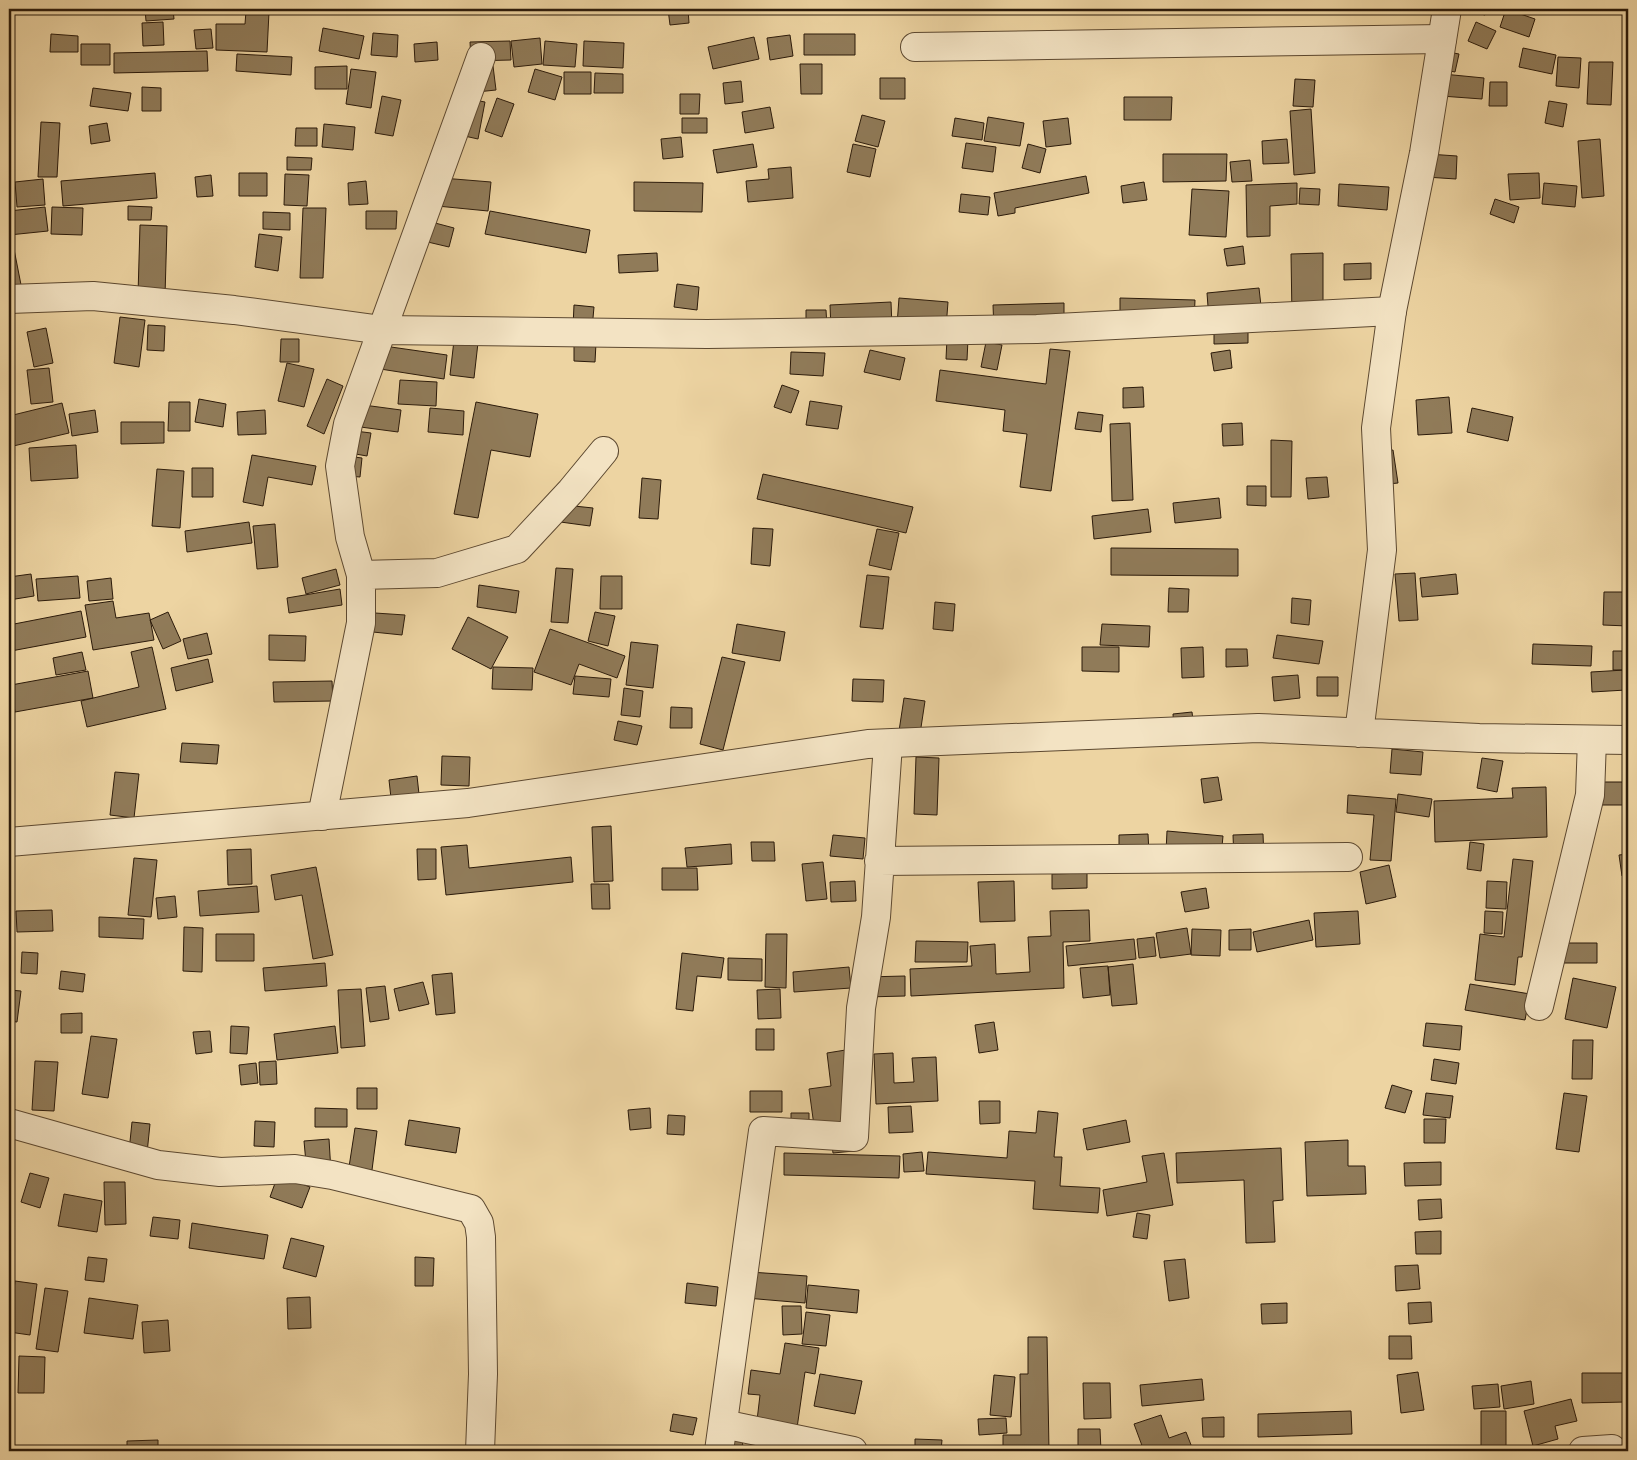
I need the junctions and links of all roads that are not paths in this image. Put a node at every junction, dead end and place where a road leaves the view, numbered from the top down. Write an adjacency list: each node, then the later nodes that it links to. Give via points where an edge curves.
1 (1447, 9): 2 (street)
2 (1442, 39): 3 (street); 6 (street, via 1424,153)
3 (915, 47)
4 (481, 57): 7 (street)
5 (9, 299): 7 (street, via 92,296 234,310)
6 (1392, 311): 7 (street, via 1037,328 707,334); 10 (street, via 1376,428 1382,550)
7 (382, 330): 9 (street, via 348,424 340,466 350,537)
8 (604, 451): 9 (street, via 517,549 437,572)
9 (361, 575): 14 (street, via 361,623)
10 (1359, 733): 11 (street); 13 (street, via 1258,728)
11 (1592, 740): 12 (street); 18 (street, via 1590,795)
12 (1628, 740)
13 (888, 744): 14 (street, via 868,744 468,803); 17 (street)
14 (322, 816): 15 (street)
15 (9, 842)
16 (1348, 857): 17 (street)
17 (879, 861): 20 (street, via 876,917 861,1008 854,1137 763,1131)
18 (1539, 1006)
19 (9, 1123): 22 (street, via 158,1165 220,1172 295,1169 471,1209 479,1223 481,1237 483,1374)
20 (723, 1424): 23 (street); 24 (street)
21 (1612, 1449): 25 (street)
22 (480, 1451)
23 (719, 1451)
24 (853, 1451)
25 (1583, 1451)

